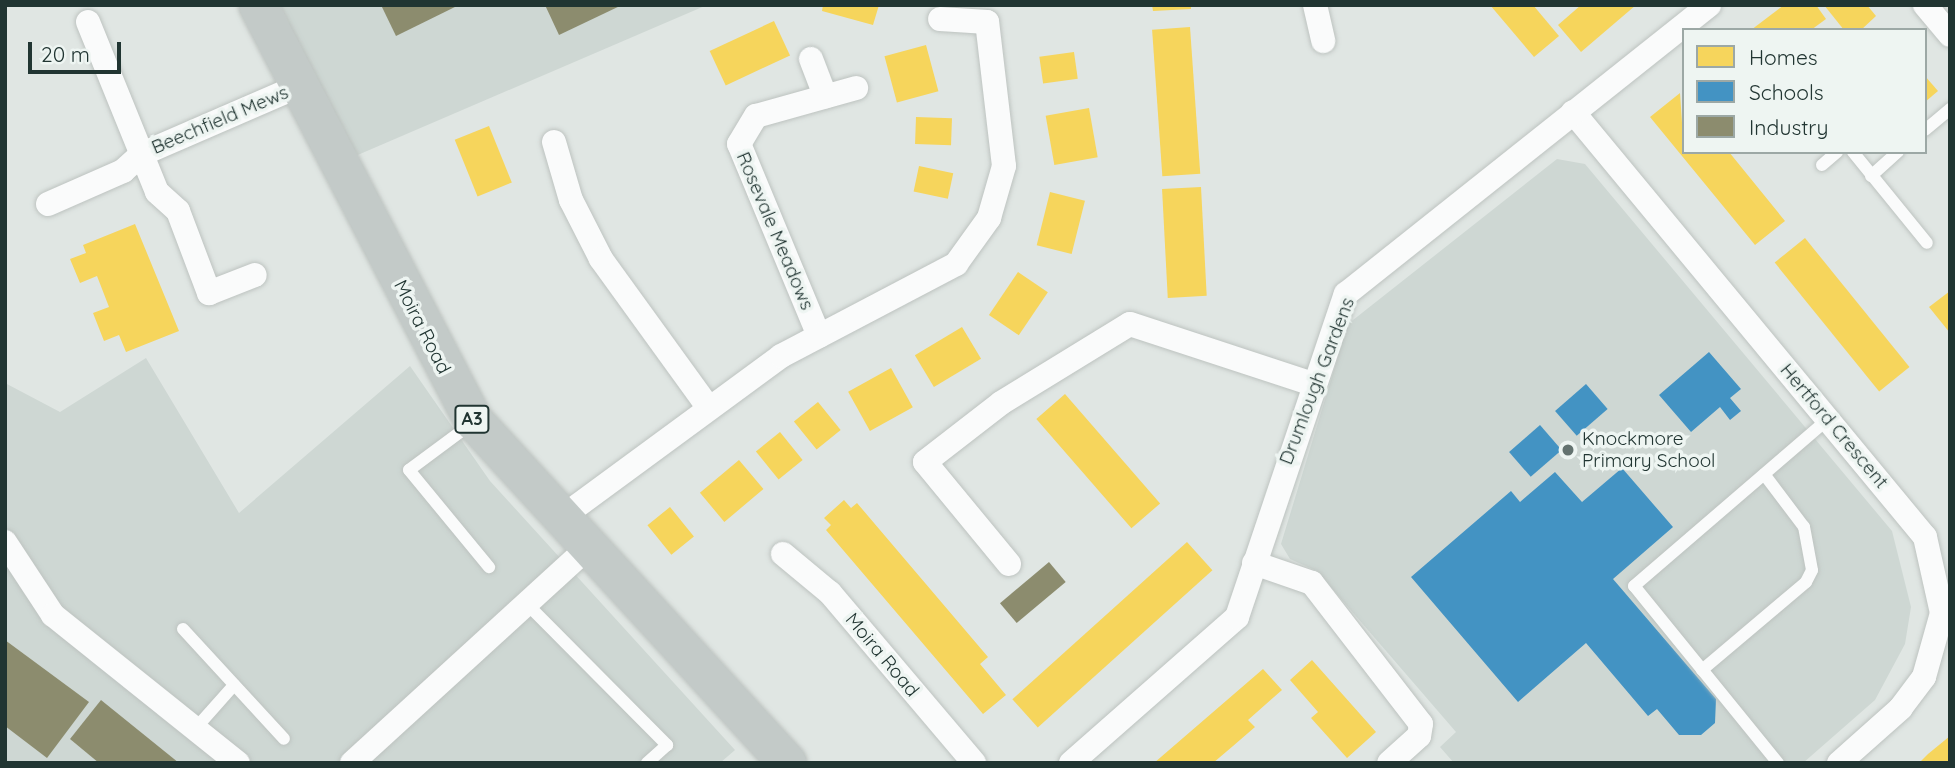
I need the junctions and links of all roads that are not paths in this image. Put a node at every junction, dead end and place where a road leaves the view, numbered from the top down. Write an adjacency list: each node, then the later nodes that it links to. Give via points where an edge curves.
1 (258, 5): 11 (highway, Moira Road / A3)
2 (1315, 5): 9 (street)
3 (1709, 5): 15 (street, Drumlough Gardens)
4 (1925, 5): 8 (street)
5 (993, 14): 6 (street); 27 (street, via 1004,166 989,218 956,264)
6 (940, 19)
7 (88, 22): 18 (street, Beechfield Mews)
8 (1950, 35)
9 (1323, 41)
10 (811, 59): 13 (street)
11 (299, 86): 18 (street, Beechfield Mews); 31 (highway, Moira Road / A3)
12 (856, 88): 13 (street, Rosevale Meadows)
13 (825, 96): 27 (street, Rosevale Meadows, via 756,116 739,144)
14 (1950, 109): 16 (lane)
15 (1573, 112): 28 (street, Drumlough Gardens, via 1346,294); 30 (street, Hertford Crescent)
16 (1927, 128)
17 (554, 142): 29 (street, via 571,200 601,259)
18 (142, 154): 24 (street, Beechfield Mews, via 122,171); 26 (street, Beechfield Mews, via 157,192 178,211 209,293)
19 (1836, 154): 22 (lane)
20 (1854, 154): 23 (lane)
21 (1896, 154): 23 (lane)
22 (1822, 165)
23 (1871, 176): 25 (lane)
24 (48, 204)
25 (1927, 243)
26 (255, 275)
27 (819, 336): 29 (street)
28 (1312, 384): 37 (street, Drumlough Gardens); 38 (street, via 1130,324 1001,403 925,462)
29 (708, 407): 33 (street)
30 (1828, 419): 32 (lane); 54 (street, Hertford Crescent, via 1925,537 1942,613 1924,677 1901,708)
31 (474, 421): 33 (highway, Moira Road / A3); 39 (lane, via 408,470)
32 (1764, 474): 42 (lane, via 1804,527 1812,570 1806,582); 42 (lane, via 1634,586)
33 (558, 520): 35 (highway, Moira Road / A3)
34 (6, 544): 44 (street, via 53,615)
35 (586, 549): 40 (street); 49 (highway, Moira Road / A3)
36 (783, 554): 50 (street, Moira Road, via 830,593)
37 (1254, 563): 51 (street, Drumlough Gardens, via 1237,617); 52 (street, via 1312,583 1421,723 1419,736)
38 (1009, 564)
39 (489, 567)
40 (527, 604): 47 (street); 48 (lane, via 667,745)
41 (183, 629): 43 (lane)
42 (1702, 670): 53 (lane)
43 (234, 685): 44 (lane); 45 (lane)
44 (195, 729): 46 (street)
45 (284, 739)
46 (237, 763)
47 (352, 763)
48 (647, 763)
49 (788, 763)
50 (974, 763)
51 (1071, 763)
52 (1389, 763)
53 (1778, 763)
54 (1839, 763)

